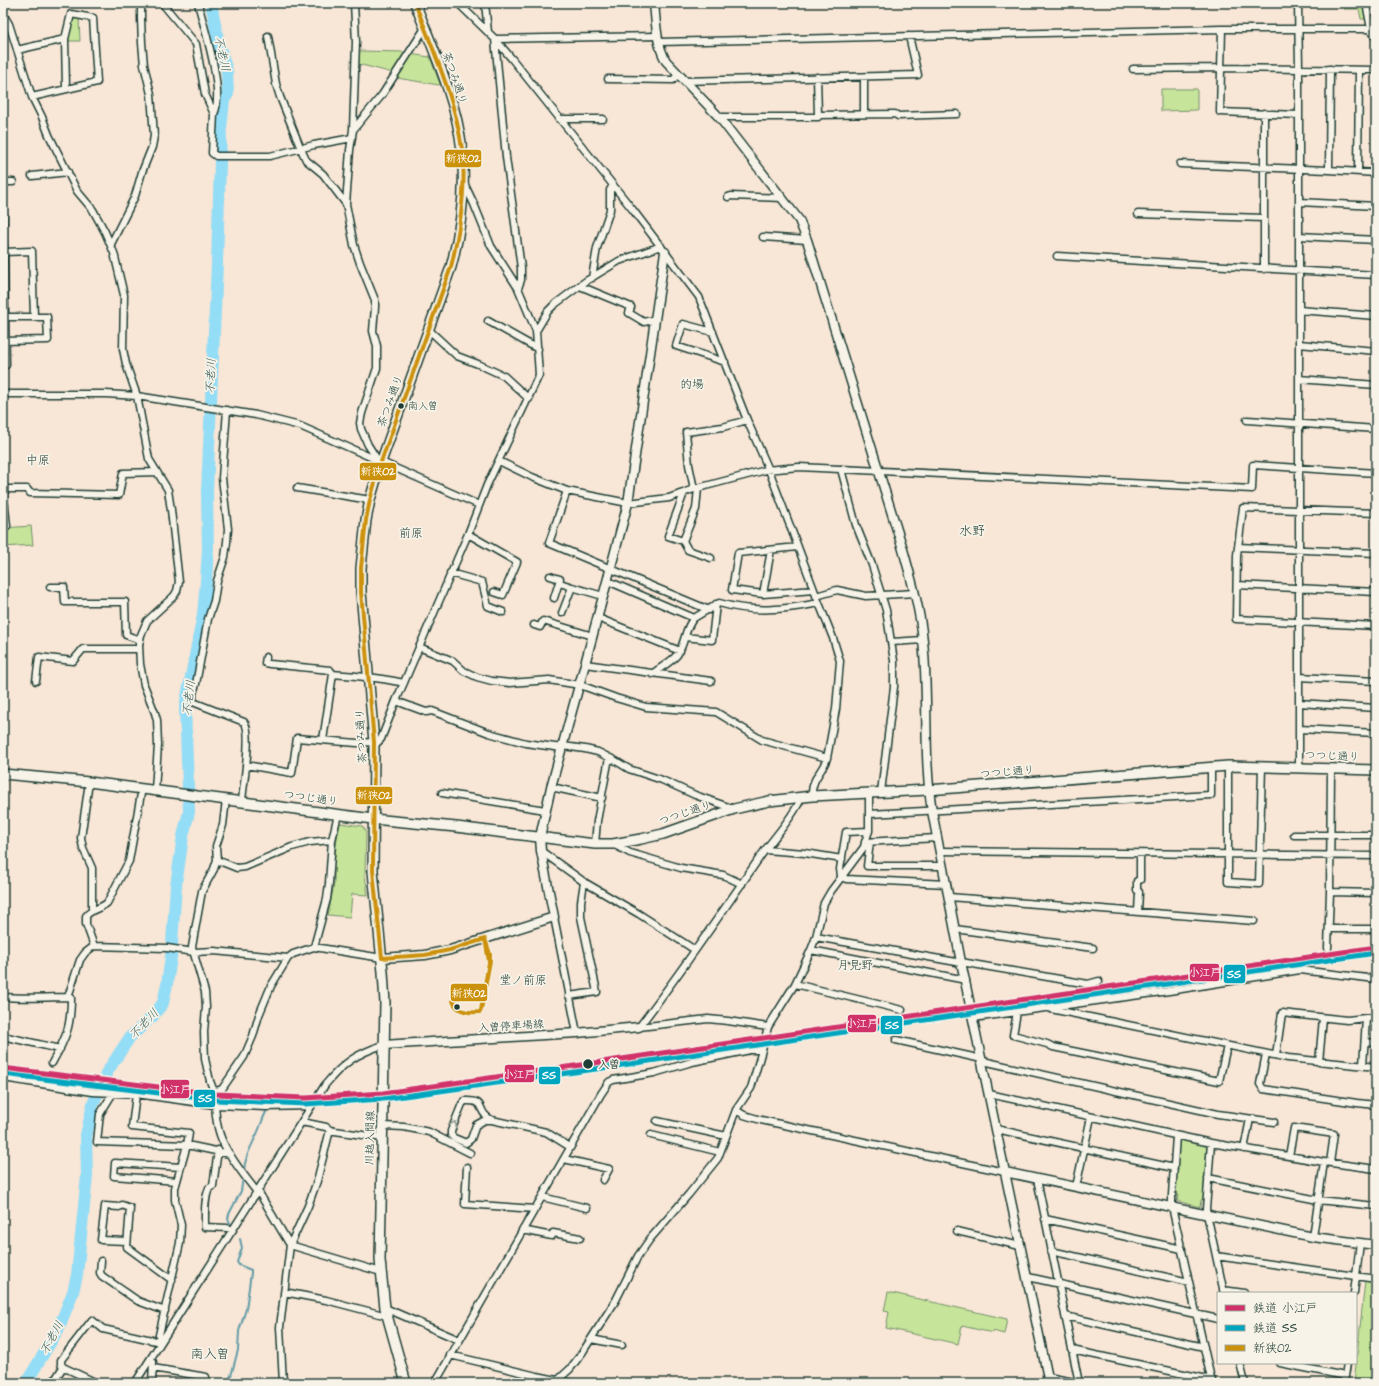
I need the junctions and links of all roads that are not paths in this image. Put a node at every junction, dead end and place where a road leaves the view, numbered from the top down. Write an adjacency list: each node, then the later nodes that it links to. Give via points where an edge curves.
1 (141, 3): 73 (street, via 144,65 151,94 154,136 135,196)
2 (162, 3): 39 (street, via 196,44 205,94)
3 (198, 3): 39 (street, via 215,79 217,107)
4 (354, 3): 46 (street, via 356,42)
5 (415, 3): 12 (main road, 茶つみ通り)
6 (458, 3): 16 (street)
7 (485, 3): 16 (street)
8 (654, 3): 22 (street)
9 (1298, 3): 14 (street)
10 (1366, 3): 15 (street)
11 (3, 14): 23 (street)
12 (425, 28): 46 (street, via 382,95); 59 (main road, 茶つみ通り, via 447,86 457,122 462,150)
13 (1222, 29): 14 (street); 18 (street); 24 (street)
14 (1298, 29): 15 (street); 26 (street)
15 (1372, 29): 19 (street)
16 (488, 32): 21 (street)
17 (268, 36): 48 (street, via 276,84)
18 (909, 36): 22 (street); 31 (street, via 918,75)
19 (1376, 37)
20 (65, 39): 23 (street); 35 (street); 35 (street, via 71,14 93,18 97,82)
21 (495, 39): 22 (street); 44 (street); 82 (street, via 506,157 521,268)
22 (658, 39): 30 (street, via 663,56)
23 (17, 50): 36 (street)
24 (1222, 68): 25 (street); 26 (street); 38 (street, via 1220,112)
25 (1133, 69)
26 (1299, 69): 27 (street); 42 (street)
27 (1330, 69): 28 (street); 52 (street)
28 (1359, 70): 29 (street); 54 (street)
29 (1376, 70)
30 (678, 75): 33 (street, via 673,80); 34 (street)
31 (864, 77): 32 (street); 37 (street)
32 (817, 78): 34 (street); 41 (street)
33 (608, 79)
34 (684, 81): 43 (street)
35 (66, 88): 36 (street)
36 (32, 97): 53 (street, via 48,135)
37 (864, 113): 40 (street, via 898,116); 41 (street)
38 (1264, 113): 42 (street); 50 (street)
39 (214, 114): 48 (street, via 212,153 216,156 270,156)
40 (957, 114)
41 (818, 115): 43 (street)
42 (1299, 115): 51 (street)
43 (719, 117): 62 (street)
44 (559, 119): 45 (street); 60 (street)
45 (603, 119)
46 (353, 130): 47 (street)
47 (352, 138): 48 (street); 64 (street)
48 (301, 150): 64 (street, via 306,160 323,174)
49 (1180, 164): 50 (street)
50 (1263, 167): 51 (street); 68 (street)
51 (1299, 168): 52 (street); 63 (street)
52 (1329, 170): 54 (street)
53 (68, 172): 56 (street); 73 (street, via 77,191 93,210)
54 (1358, 172): 55 (street)
55 (1376, 173)
56 (32, 176)
57 (3, 182): 58 (street)
58 (13, 182)
59 (463, 182): 82 (street, via 491,246); 89 (main road, 茶つみ通り, via 456,247)
60 (613, 185): 74 (street); 80 (street, via 610,190 610,210 597,248)
61 (728, 197): 62 (street)
62 (783, 198): 71 (street, via 799,220)
63 (1299, 202): 65 (street); 69 (street)
64 (346, 204): 108 (street, via 364,277 375,300 373,332 377,346 377,368 360,424 368,445)
65 (1376, 206)
66 (3, 212): 75 (street)
67 (1138, 214): 68 (street)
68 (1264, 218): 77 (street)
69 (1299, 236): 72 (street); 78 (street)
70 (763, 237): 71 (street)
71 (807, 240): 113 (street)
72 (1376, 240)
73 (111, 244): 101 (street, via 124,296 123,349)
74 (663, 249): 80 (street, via 619,261); 87 (street); 91 (street, via 699,297)
75 (4, 252): 85 (street); 86 (street, via 32,251)
76 (1057, 256): 77 (street)
77 (1264, 269): 78 (street)
78 (1299, 270): 79 (street); 83 (street)
79 (1376, 275)
80 (592, 278): 81 (street)
81 (580, 286): 87 (street, via 631,306 628,313 644,322); 90 (street, via 548,311)
82 (518, 288): 90 (street)
83 (1299, 310): 84 (street); 93 (street)
84 (1376, 316)
85 (4, 317): 86 (street); 92 (street)
86 (34, 317): 92 (street, via 47,317 48,340)
87 (655, 319): 122 (street)
88 (488, 321): 94 (street)
89 (429, 330): 102 (street, via 457,356 504,376); 108 (main road, 茶つみ通り)
90 (536, 331): 94 (street)
91 (713, 332): 96 (street); 96 (street, via 683,324 676,346)
92 (4, 341): 97 (street, via 6,364)
93 (1299, 344): 95 (street); 98 (street)
94 (538, 349): 102 (street, via 540,375)
95 (1376, 351)
96 (725, 362): 104 (street)
97 (3, 365)
98 (1299, 378): 99 (street); 106 (street)
99 (1376, 385)
100 (3, 394): 101 (street)
101 (137, 396): 103 (street); 114 (street, via 150,459)
102 (529, 399): 109 (street)
103 (227, 410): 108 (street, via 300,426); 191 (street, via 222,478 228,529 227,542 208,620 193,702 247,725)
104 (747, 420): 112 (street); 118 (street, via 723,427 686,432 689,465)
105 (1248, 420): 106 (street)
106 (1299, 423): 107 (street); 110 (street)
107 (1376, 428)
108 (379, 461): 121 (main road, 茶つみ通り); 123 (street)
109 (499, 461): 119 (street); 123 (street)
110 (1299, 468): 113 (street, via 1253,465 1252,490); 115 (street); 124 (street)
111 (841, 469): 112 (street, via 799,467); 113 (street); 149 (street, via 856,525)
112 (769, 470): 118 (street); 129 (street)
113 (880, 471): 147 (street)
114 (157, 472): 117 (street, via 123,473 119,495 30,493 27,489); 164 (street, via 168,490 179,582 174,596 147,621)
115 (1376, 473)
116 (297, 488): 121 (street)
117 (3, 489): 126 (street)
118 (696, 489): 120 (street); 128 (street, via 696,509)
119 (567, 491): 122 (street); 135 (street, via 549,543)
120 (684, 493): 122 (street, via 669,498); 128 (street, via 668,536)
121 (370, 500): 174 (main road, 茶つみ通り, via 360,568)
122 (628, 503): 135 (street)
123 (479, 505): 127 (street)
124 (1299, 510): 125 (street); 130 (street, via 1243,508); 132 (street)
125 (1376, 513)
126 (7, 526)
127 (468, 534): 136 (street); 144 (street, via 517,562 503,595)
128 (683, 541): 134 (street, via 688,550)
129 (798, 547): 131 (street); 146 (street)
130 (1238, 547): 132 (street); 140 (street)
131 (771, 550): 148 (street); 148 (street, via 738,553 732,590)
132 (1299, 550): 133 (street); 143 (street)
133 (1376, 553)
134 (711, 558)
135 (611, 569): 138 (street); 154 (street)
136 (450, 573): 155 (street, via 482,582 488,606); 167 (street)
137 (550, 576): 139 (street, via 560,579)
138 (608, 581): 150 (street); 158 (street)
139 (560, 583): 142 (street); 151 (street)
140 (1237, 585): 143 (street); 159 (street, via 1236,619)
141 (50, 587): 164 (street, via 64,587 65,602 125,602 126,635)
142 (572, 587): 150 (street); 156 (street)
143 (1299, 588): 145 (street); 159 (street)
144 (494, 592)
145 (1376, 592)
146 (815, 593): 148 (street); 149 (street, via 837,590 866,596); 152 (street)
147 (915, 593): 149 (street); 165 (street)
148 (763, 594)
149 (882, 595): 166 (street)
150 (603, 596): 157 (street)
151 (554, 598)
152 (819, 603): 153 (street, via 769,610); 190 (street, via 834,638 840,661 836,709)
153 (716, 604): 154 (street); 163 (street, via 712,640)
154 (709, 610): 158 (street)
155 (503, 612)
156 (562, 613)
157 (598, 618): 162 (street); 169 (street)
158 (694, 618): 163 (street, via 687,626)
159 (1298, 622): 161 (street); 175 (street)
160 (534, 625): 162 (street, via 540,627 543,621)
161 (1376, 626)
162 (593, 636): 171 (street)
163 (685, 637): 169 (street)
164 (140, 640): 168 (street)
165 (923, 640): 166 (street); 203 (street)
166 (892, 642): 204 (street, via 894,687)
167 (419, 647): 179 (street); 180 (street, via 453,661 464,671 492,681 510,683 549,680)
168 (139, 650): 176 (street, via 84,649 73,661 39,657); 202 (street, via 144,685 157,720)
169 (680, 651): 173 (street)
170 (266, 658): 172 (street, via 265,663 330,670)
171 (585, 664): 173 (street); 180 (street)
172 (333, 674): 174 (street); 186 (street)
173 (652, 674): 177 (street)
174 (368, 676): 179 (street); 187 (main road, 茶つみ通り)
175 (1299, 677): 178 (street); 182 (street)
176 (36, 681)
177 (711, 681)
178 (1376, 681)
179 (404, 683): 181 (street)
180 (580, 685): 188 (street); 190 (street, via 646,707 716,712 762,740)
181 (396, 701): 187 (street, via 381,739); 188 (street, via 426,712 432,711 489,733 526,743)
182 (1299, 703): 183 (street); 184 (street)
183 (1376, 708)
184 (1299, 729): 185 (street); 195 (street)
185 (1376, 733)
186 (323, 740): 187 (street); 191 (street, via 297,738 292,773)
187 (374, 744): 216 (main road, 茶つみ通り)
188 (562, 747): 189 (street, via 591,750); 200 (street)
189 (609, 758): 208 (street); 211 (street, via 629,769)
190 (827, 758): 207 (street)
191 (246, 765): 210 (street)
192 (1211, 766): 193 (main road, つつじ通り); 203 (main road, つつじ通り); 213 (street, via 1211,795)
193 (1228, 766): 194 (main road, つつじ通り); 231 (street)
194 (1262, 766): 195 (main road, つつじ通り); 232 (street)
195 (1299, 767): 196 (main road, つつじ通り)
196 (1331, 768): 197 (main road, つつじ通り); 220 (street)
197 (1376, 770)
198 (3, 774): 199 (main road, つつじ通り)
199 (89, 782): 201 (main road, つつじ通り); 245 (street, via 81,838 92,868)
200 (551, 787): 208 (street); 212 (street)
201 (142, 788): 202 (main road, つつじ通り); 245 (street, via 129,861 107,903)
202 (155, 790): 209 (main road, つつじ通り)
203 (928, 790): 204 (main road, つつじ通り); 213 (street)
204 (881, 792): 206 (main road, つつじ通り)
205 (442, 793): 212 (street)
206 (869, 793): 207 (main road, つつじ通り); 215 (street)
207 (807, 796): 211 (main road, つつじ通り); 227 (street)
208 (602, 798): 225 (street)
209 (226, 800): 210 (main road, つつじ通り); 236 (street, via 223,825 216,846)
210 (242, 801): 214 (main road, つつじ通り)
211 (734, 809): 226 (main road, つつじ通り, via 663,834)
212 (545, 810): 221 (street)
213 (932, 811): 215 (street); 222 (street)
214 (338, 814): 216 (main road, つつじ通り); 223 (street)
215 (870, 814): 217 (street)
216 (373, 819): 221 (main road, つつじ通り); 261 (main road, 川越入間線, via 373,871)
217 (868, 831): 224 (street); 235 (street, via 846,832)
218 (1294, 835): 220 (street)
219 (1376, 835): 220 (street)
220 (1330, 836): 233 (street)
221 (540, 837): 225 (main road, つつじ通り); 228 (street)
222 (937, 838): 224 (street); 229 (street)
223 (332, 840): 236 (street, via 292,847 245,867 236,868); 254 (street, via 327,899)
224 (868, 842): 237 (street, via 867,866); 238 (street)
225 (595, 844): 226 (main road, つつじ通り)
226 (613, 844): 240 (street, via 630,853 681,868 723,876)
227 (765, 850): 235 (street); 240 (street)
228 (541, 851): 239 (street); 247 (street)
229 (940, 851): 230 (street); 237 (street)
230 (1140, 854): 231 (street); 246 (street, via 1140,880 1137,881)
231 (1228, 854): 232 (street); 232 (street, via 1228,882 1259,884)
232 (1259, 854): 233 (street)
233 (1330, 856): 234 (street); 242 (street)
234 (1376, 856)
235 (842, 859): 238 (street)
236 (217, 860): 259 (street, via 202,891 192,947)
237 (943, 866): 241 (street)
238 (841, 876): 241 (street, via 846,879); 252 (street, via 824,903)
239 (584, 882): 257 (street); 267 (street, via 580,902 581,917 597,992)
240 (742, 884): 257 (street)
241 (946, 884): 244 (street)
242 (1330, 892): 243 (street); 250 (street)
243 (1376, 893)
244 (949, 897): 246 (street); 249 (street)
245 (92, 910): 253 (street, via 86,919)
246 (1138, 912): 248 (street)
247 (554, 917): 261 (street, via 444,951); 267 (street)
248 (1254, 921)
249 (955, 929): 255 (street); 262 (street)
250 (1329, 929): 251 (street); 256 (street)
251 (1376, 929)
252 (816, 937): 258 (street); 262 (street)
253 (94, 946): 259 (street, via 166,948); 269 (street, via 80,960)
254 (314, 947): 260 (street); 261 (street)
255 (1093, 948)
256 (1328, 948)
257 (695, 950): 277 (street)
258 (811, 950): 264 (street); 266 (street)
259 (194, 952): 260 (street, via 214,951); 296 (street, via 205,992 205,1059 210,1081)
260 (288, 958): 296 (street, via 266,997 244,1057 222,1089)
261 (382, 958): 284 (main road, 川越入間線)
262 (961, 962): 264 (street); 265 (street, via 1088,984)
263 (1376, 979): 270 (street, via 1300,970)
264 (966, 980): 273 (street)
265 (1099, 981)
266 (795, 984): 271 (street); 278 (street)
267 (569, 996): 279 (street)
268 (3, 997): 269 (street)
269 (68, 997): 286 (street, via 71,998 70,1022)
270 (1048, 1008): 272 (street); 285 (street)
271 (902, 1010)
272 (1017, 1012): 273 (street); 285 (street, via 1013,1036 1053,1047 1218,1081)
273 (973, 1018): 290 (street)
274 (1323, 1018): 275 (street); 289 (street, via 1282,1013); 292 (street)
275 (1366, 1018): 276 (street); 282 (street)
276 (1376, 1018)
277 (639, 1027): 278 (street, via 708,1019); 279 (street, 入曽停車場線)
278 (768, 1027): 287 (street)
279 (576, 1033): 284 (street, 入曽停車場線)
280 (6, 1036): 286 (street)
281 (896, 1040): 290 (street)
282 (1365, 1042): 283 (street); 293 (street)
283 (1376, 1043)
284 (384, 1045): 302 (street, via 357,1056 342,1066); 312 (main road, 川越入間線)
285 (1227, 1046): 288 (street)
286 (60, 1049): 291 (street)
287 (762, 1050): 304 (street, via 752,1088); 321 (street, via 750,1050 692,1062 609,1082)
288 (1266, 1054): 289 (street); 301 (street, via 1260,1084 1263,1089)
289 (1276, 1056): 292 (street)
290 (982, 1060): 299 (street); 306 (street, via 1210,1113)
291 (52, 1062)
292 (1319, 1062): 293 (street)
293 (1363, 1066): 294 (street)
294 (1376, 1067)
295 (3, 1078): 297 (street)
296 (216, 1091): 300 (street)
297 (112, 1093): 298 (street); 320 (street, via 100,1114 97,1142)
298 (136, 1094): 300 (street); 320 (street, via 132,1127 189,1133)
299 (989, 1094): 305 (street); 313 (street)
300 (215, 1105): 302 (street); 327 (street, via 222,1140)
301 (1376, 1105)
302 (311, 1106): 309 (street)
303 (481, 1108): 307 (street); 311 (street); 311 (street, one-way to 303, via 471,1140 466,1142 451,1135 462,1104 466,1101 476,1101)
304 (736, 1110): 316 (street); 335 (street, via 761,1120)
305 (1091, 1117): 317 (street); 322 (street)
306 (1250, 1119): 310 (street); 323 (street)
307 (492, 1120): 311 (street, via 485,1120); 321 (street, via 546,1132)
308 (657, 1121): 316 (street)
309 (302, 1122): 314 (street); 341 (street)
310 (1274, 1122)
311 (476, 1125)
312 (382, 1126): 318 (main road, 川越入間線); 326 (street, via 429,1132)
313 (996, 1129): 322 (street); 335 (street)
314 (330, 1130): 318 (street); 357 (street, via 317,1181)
315 (651, 1135): 325 (street)
316 (726, 1136): 325 (street)
317 (1176, 1136): 319 (street); 333 (street)
318 (383, 1138): 364 (main road, 川越入間線)
319 (1211, 1143): 323 (street); 337 (street)
320 (188, 1145): 324 (street); 331 (street)
321 (570, 1147): 329 (street)
322 (1084, 1148): 333 (street); 340 (street)
323 (1244, 1149): 328 (street)
324 (218, 1150): 327 (street); 350 (street, via 213,1186 209,1188 205,1206 205,1227)
325 (720, 1152): 381 (street, via 718,1158 644,1247)
326 (470, 1153)
327 (230, 1154): 341 (street)
328 (1289, 1156): 330 (street); 330 (street, via 1294,1128 1334,1134)
329 (564, 1159): 338 (street, via 609,1170); 342 (street)
330 (1327, 1163): 334 (street); 343 (street)
331 (181, 1167): 339 (street); 339 (street, via 115,1163 114,1176)
332 (467, 1167): 347 (street, via 465,1204)
333 (1174, 1168): 345 (street)
334 (1376, 1169)
335 (1005, 1172): 336 (street); 359 (street)
336 (1037, 1178): 340 (street); 349 (street)
337 (1208, 1178): 343 (street); 348 (street)
338 (603, 1180)
339 (177, 1181): 368 (street, via 175,1200 181,1225)
340 (1076, 1187): 345 (street)
341 (257, 1192): 350 (street); 357 (street)
342 (542, 1197): 346 (street); 347 (street)
343 (1318, 1200): 344 (street); 353 (street)
344 (1376, 1206)
345 (1172, 1207): 348 (street); 360 (street)
346 (586, 1208)
347 (535, 1209): 351 (street)
348 (1207, 1215): 353 (street); 362 (street)
349 (1045, 1219): 360 (street); 361 (street)
350 (233, 1230): 380 (street)
351 (522, 1230): 354 (street); 382 (street)
352 (957, 1231): 359 (street)
353 (1312, 1237): 356 (street)
354 (580, 1238)
355 (127, 1241): 355 (street, via 101,1240 105,1206 130,1208); 368 (street, via 127,1247)
356 (1360, 1243): 358 (street); 366 (street)
357 (290, 1245): 364 (street); 372 (street)
358 (1376, 1245)
359 (1020, 1246): 365 (street)
360 (1182, 1249): 369 (street)
361 (1051, 1251): 369 (street); 370 (street)
362 (1216, 1256): 366 (street); 371 (street)
363 (101, 1261): 375 (street, via 102,1276 138,1301)
364 (381, 1272): 376 (main road, 川越入間線)
365 (1028, 1277): 370 (street); 396 (street)
366 (1356, 1277): 367 (street); 374 (street)
367 (1376, 1279)
368 (172, 1280): 375 (street)
369 (1189, 1282): 377 (street)
370 (1058, 1284): 377 (street); 378 (street)
371 (1224, 1291): 373 (street)
372 (284, 1292): 376 (street); 403 (street, via 280,1327)
373 (1234, 1292)
374 (1354, 1292)
375 (164, 1311): 380 (street, via 159,1335)
376 (386, 1312): 382 (street); 404 (main road, 川越入間線)
377 (1197, 1315): 379 (street); 384 (street)
378 (1065, 1316): 384 (street); 385 (street)
379 (1217, 1319)
380 (161, 1339): 387 (street); 391 (street, via 156,1341 103,1329 92,1320 61,1360)
381 (591, 1339): 383 (street); 395 (street, via 570,1369)
382 (458, 1340): 386 (street)
383 (622, 1345)
384 (1204, 1347): 398 (street)
385 (1072, 1350): 396 (street, via 1079,1383); 398 (street)
386 (450, 1355): 397 (street); 405 (street)
387 (151, 1358): 392 (street); 401 (street)
388 (1240, 1364): 407 (street)
389 (1285, 1364): 393 (street)
390 (1347, 1364): 393 (street)
391 (63, 1367): 399 (street); 400 (street)
392 (153, 1368): 394 (street); 402 (street)
393 (1345, 1376): 408 (street)
394 (206, 1377)
395 (558, 1380): 397 (street); 406 (street)
396 (1049, 1380)
397 (549, 1381)
398 (1212, 1382)
399 (53, 1383)
400 (97, 1383)
401 (135, 1383)
402 (152, 1383)
403 (283, 1383)
404 (406, 1383)
405 (434, 1383)
406 (571, 1383)
407 (1245, 1383)
408 (1344, 1383)

